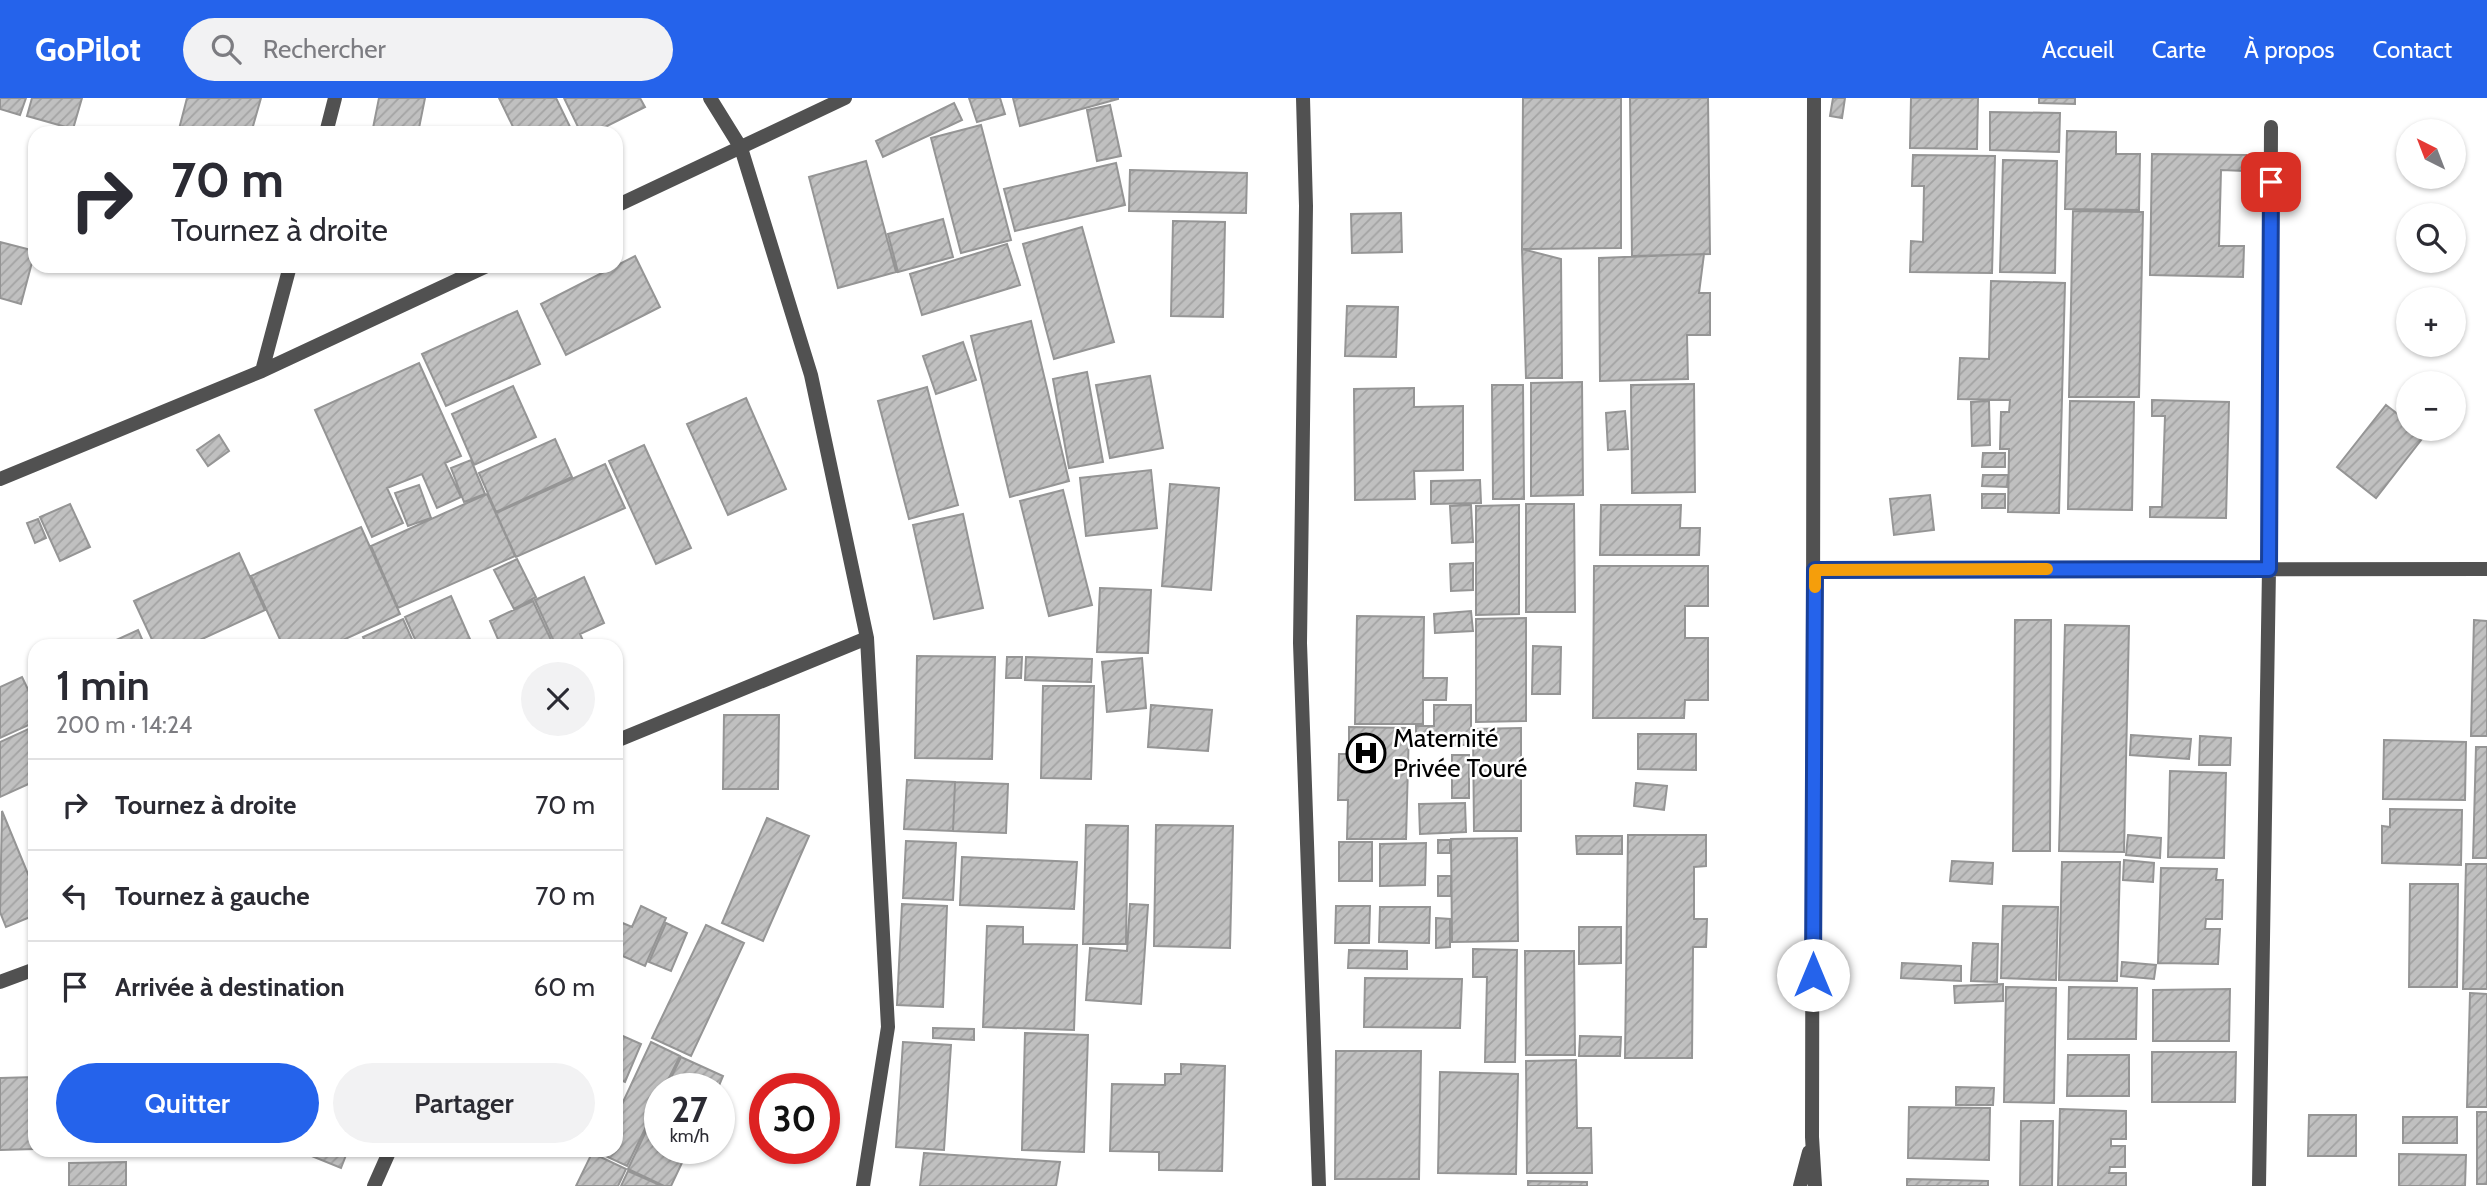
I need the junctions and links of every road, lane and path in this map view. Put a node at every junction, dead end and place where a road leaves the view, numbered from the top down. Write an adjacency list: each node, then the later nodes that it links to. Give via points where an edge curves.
1 (335, 98): 6 (street)
2 (710, 98): 8 (street)
3 (845, 98): 8 (street)
4 (1303, 98): 25 (street, via 1306,206 1300,643)
5 (1814, 98): 16 (street)
6 (328, 126)
7 (2271, 127): 14 (street)
8 (741, 148): 9 (street); 17 (street, via 811,375)
9 (623, 203)
10 (288, 273): 12 (street)
11 (472, 273): 12 (street)
12 (262, 371): 13 (street)
13 (0, 479)
14 (2269, 569): 15 (street); 16 (street); 28 (street)
15 (2487, 569)
16 (1815, 570): 21 (street)
17 (867, 638): 18 (street); 24 (street, via 888,1027)
18 (623, 738)
19 (28, 972): 20 (street)
20 (0, 982)
21 (1812, 1137): 26 (street); 27 (street)
22 (387, 1157): 23 (street)
23 (374, 1186)
24 (863, 1186)
25 (1319, 1186)
26 (1800, 1186)
27 (1815, 1186)
28 (2259, 1186)

